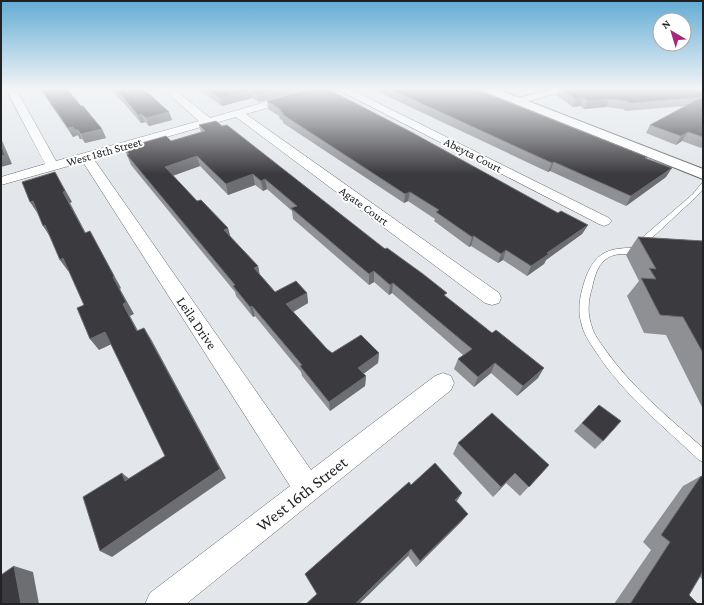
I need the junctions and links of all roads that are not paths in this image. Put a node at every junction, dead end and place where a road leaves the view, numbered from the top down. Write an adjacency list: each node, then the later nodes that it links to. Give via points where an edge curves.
1 (26, 117): 9 (street)
2 (202, 117): 7 (street)
3 (223, 117): 7 (street, West 18th Street)
4 (242, 117): 16 (street, Agate Court)
5 (398, 117): 13 (street, Abeyta Court)
6 (560, 117): 10 (main road)
7 (208, 122): 8 (street, West 18th Street)
8 (86, 157): 9 (street, West 18th Street); 19 (street, Leila Drive)
9 (52, 166): 11 (street, West 18th Street)
10 (703, 174)
11 (1, 181)
12 (703, 185): 14 (lane)
13 (604, 221)
14 (633, 251): 15 (lane); 18 (lane, via 608,252 600,258 593,269 583,305 587,329 602,353 627,383)
15 (648, 252)
16 (492, 298)
17 (443, 383): 19 (street, West 16th Street)
18 (703, 456)
19 (308, 489): 20 (street, West 16th Street)
20 (161, 604)

